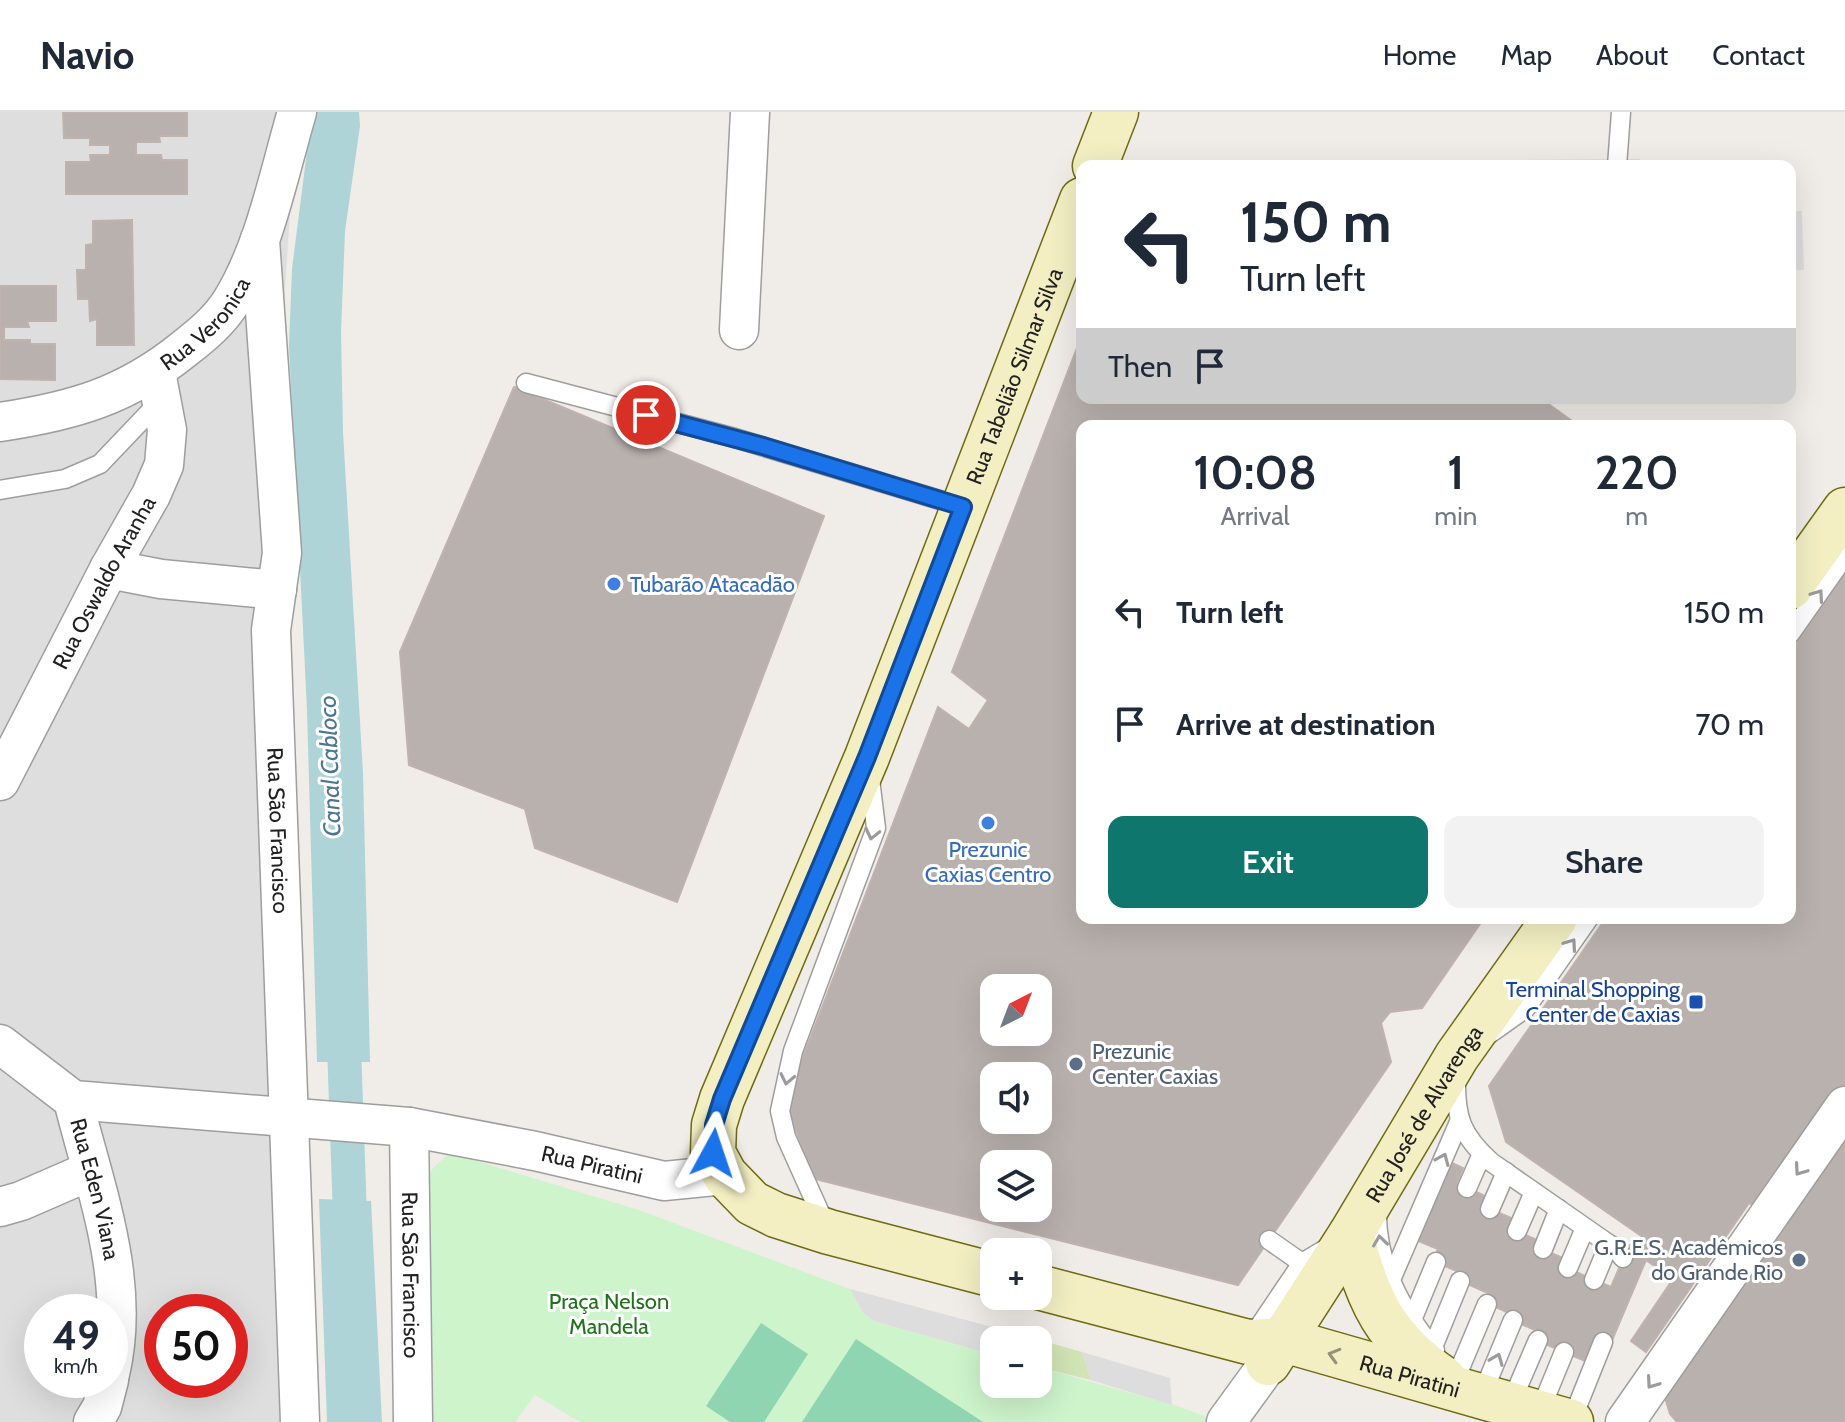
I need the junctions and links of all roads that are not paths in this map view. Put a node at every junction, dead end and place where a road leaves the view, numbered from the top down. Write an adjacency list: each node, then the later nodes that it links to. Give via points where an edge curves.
1 (297, 112): 8 (street, Rua Veronica)
2 (750, 112): 9 (street)
3 (1116, 112): 5 (main road)
4 (1621, 112): 6 (lane)
5 (1097, 160)
6 (1617, 160)
7 (1076, 215): 14 (main road, Rua Tabelião Silmar Silva)
8 (260, 240): 11 (street, Rua Veronica, via 231,302); 19 (street, Rua São Francisco, via 282,553)
9 (739, 330)
10 (526, 383): 14 (lane, via 735,438)
11 (158, 386): 12 (street, Rua Veronica); 13 (lane, via 100,464 65,479); 17 (street, Rua Oswaldo Aranha, via 167,430 164,465)
12 (0, 422)
13 (0, 490)
14 (963, 507): 21 (main road, Rua Tabelião Silmar Silva)
15 (1845, 510): 18 (main road)
16 (1845, 556): 20 (lane, one-way to 16)
17 (109, 569): 19 (street); 22 (street, Rua Oswaldo Aranha)
18 (1796, 579)
19 (277, 590): 29 (street, Rua São Francisco, via 271,630)
20 (1796, 625)
21 (867, 757): 35 (main road, Rua Tabelião Silmar Silva, via 722,1099 712,1145); 44 (lane, one-way to 44, via 876,828 793,1051 780,1111 786,1137)
22 (0, 781)
23 (1551, 924): 26 (main road, Rua José de Alvarenga)
24 (1585, 924): 26 (lane, one-way to 24, via 1526,1008)
25 (0, 1044): 27 (street)
26 (1457, 1056): 30 (lane); 36 (main road, Rua José de Alvarenga)
27 (73, 1100): 29 (street, Rua Piratini); 33 (street, Rua Eden Viana)
28 (1845, 1106): 73 (street, one-way to 73)
29 (322, 1121): 31 (street, Rua Piratini); 70 (street, Rua São Francisco)
30 (1459, 1122): 32 (lane); 56 (lane, one-way to 30)
31 (409, 1127): 35 (street, Rua Piratini, via 664,1181); 71 (street, Rua Sāo Francisco)
32 (1482, 1154): 34 (lane); 37 (lane)
33 (90, 1171): 39 (street); 58 (street, Rua Eden Viana, via 106,1220)
34 (1506, 1172): 38 (lane); 40 (lane)
35 (725, 1175): 44 (main road, via 765,1210)
36 (1378, 1188): 45 (main road, Rua José de Alvarenga); 56 (lane, one-way to 36, via 1379,1237)
37 (1467, 1188)
38 (1534, 1192): 41 (lane); 43 (lane)
39 (0, 1207)
40 (1490, 1209)
41 (1559, 1209): 42 (lane); 48 (lane)
42 (1585, 1228): 47 (lane); 52 (lane)
43 (1517, 1231)
44 (829, 1232): 53 (main road)
45 (1351, 1234): 51 (lane, Rua José de Alvarenga); 65 (main road, Rua José de Alvarenga); 68 (main road, via 1363,1279 1387,1329 1415,1357)
46 (1269, 1240): 51 (lane)
47 (1609, 1244): 49 (lane); 54 (lane)
48 (1543, 1249)
49 (1623, 1258)
50 (1436, 1262): 60 (lane)
51 (1302, 1263): 65 (lane, Rua José de Alvarenga)
52 (1568, 1268)
53 (980, 1271)
54 (1594, 1280)
55 (1460, 1281): 64 (lane)
56 (1390, 1282): 60 (lane)
57 (1052, 1291): 65 (main road, Rua Piratini)
58 (117, 1294)
59 (1487, 1304): 68 (lane)
60 (1412, 1320): 64 (lane)
61 (1513, 1320): 68 (lane, one-way to 61)
62 (1538, 1340): 68 (lane)
63 (1603, 1342): 68 (lane)
64 (1433, 1347): 68 (lane)
65 (1266, 1350): 68 (main road, Rua Piratini); 72 (street)
66 (1564, 1352): 68 (lane)
67 (104, 1398): 69 (street)
68 (1498, 1404)
69 (93, 1422)
70 (300, 1422)
71 (413, 1422)
72 (1226, 1422)
73 (1625, 1422)

